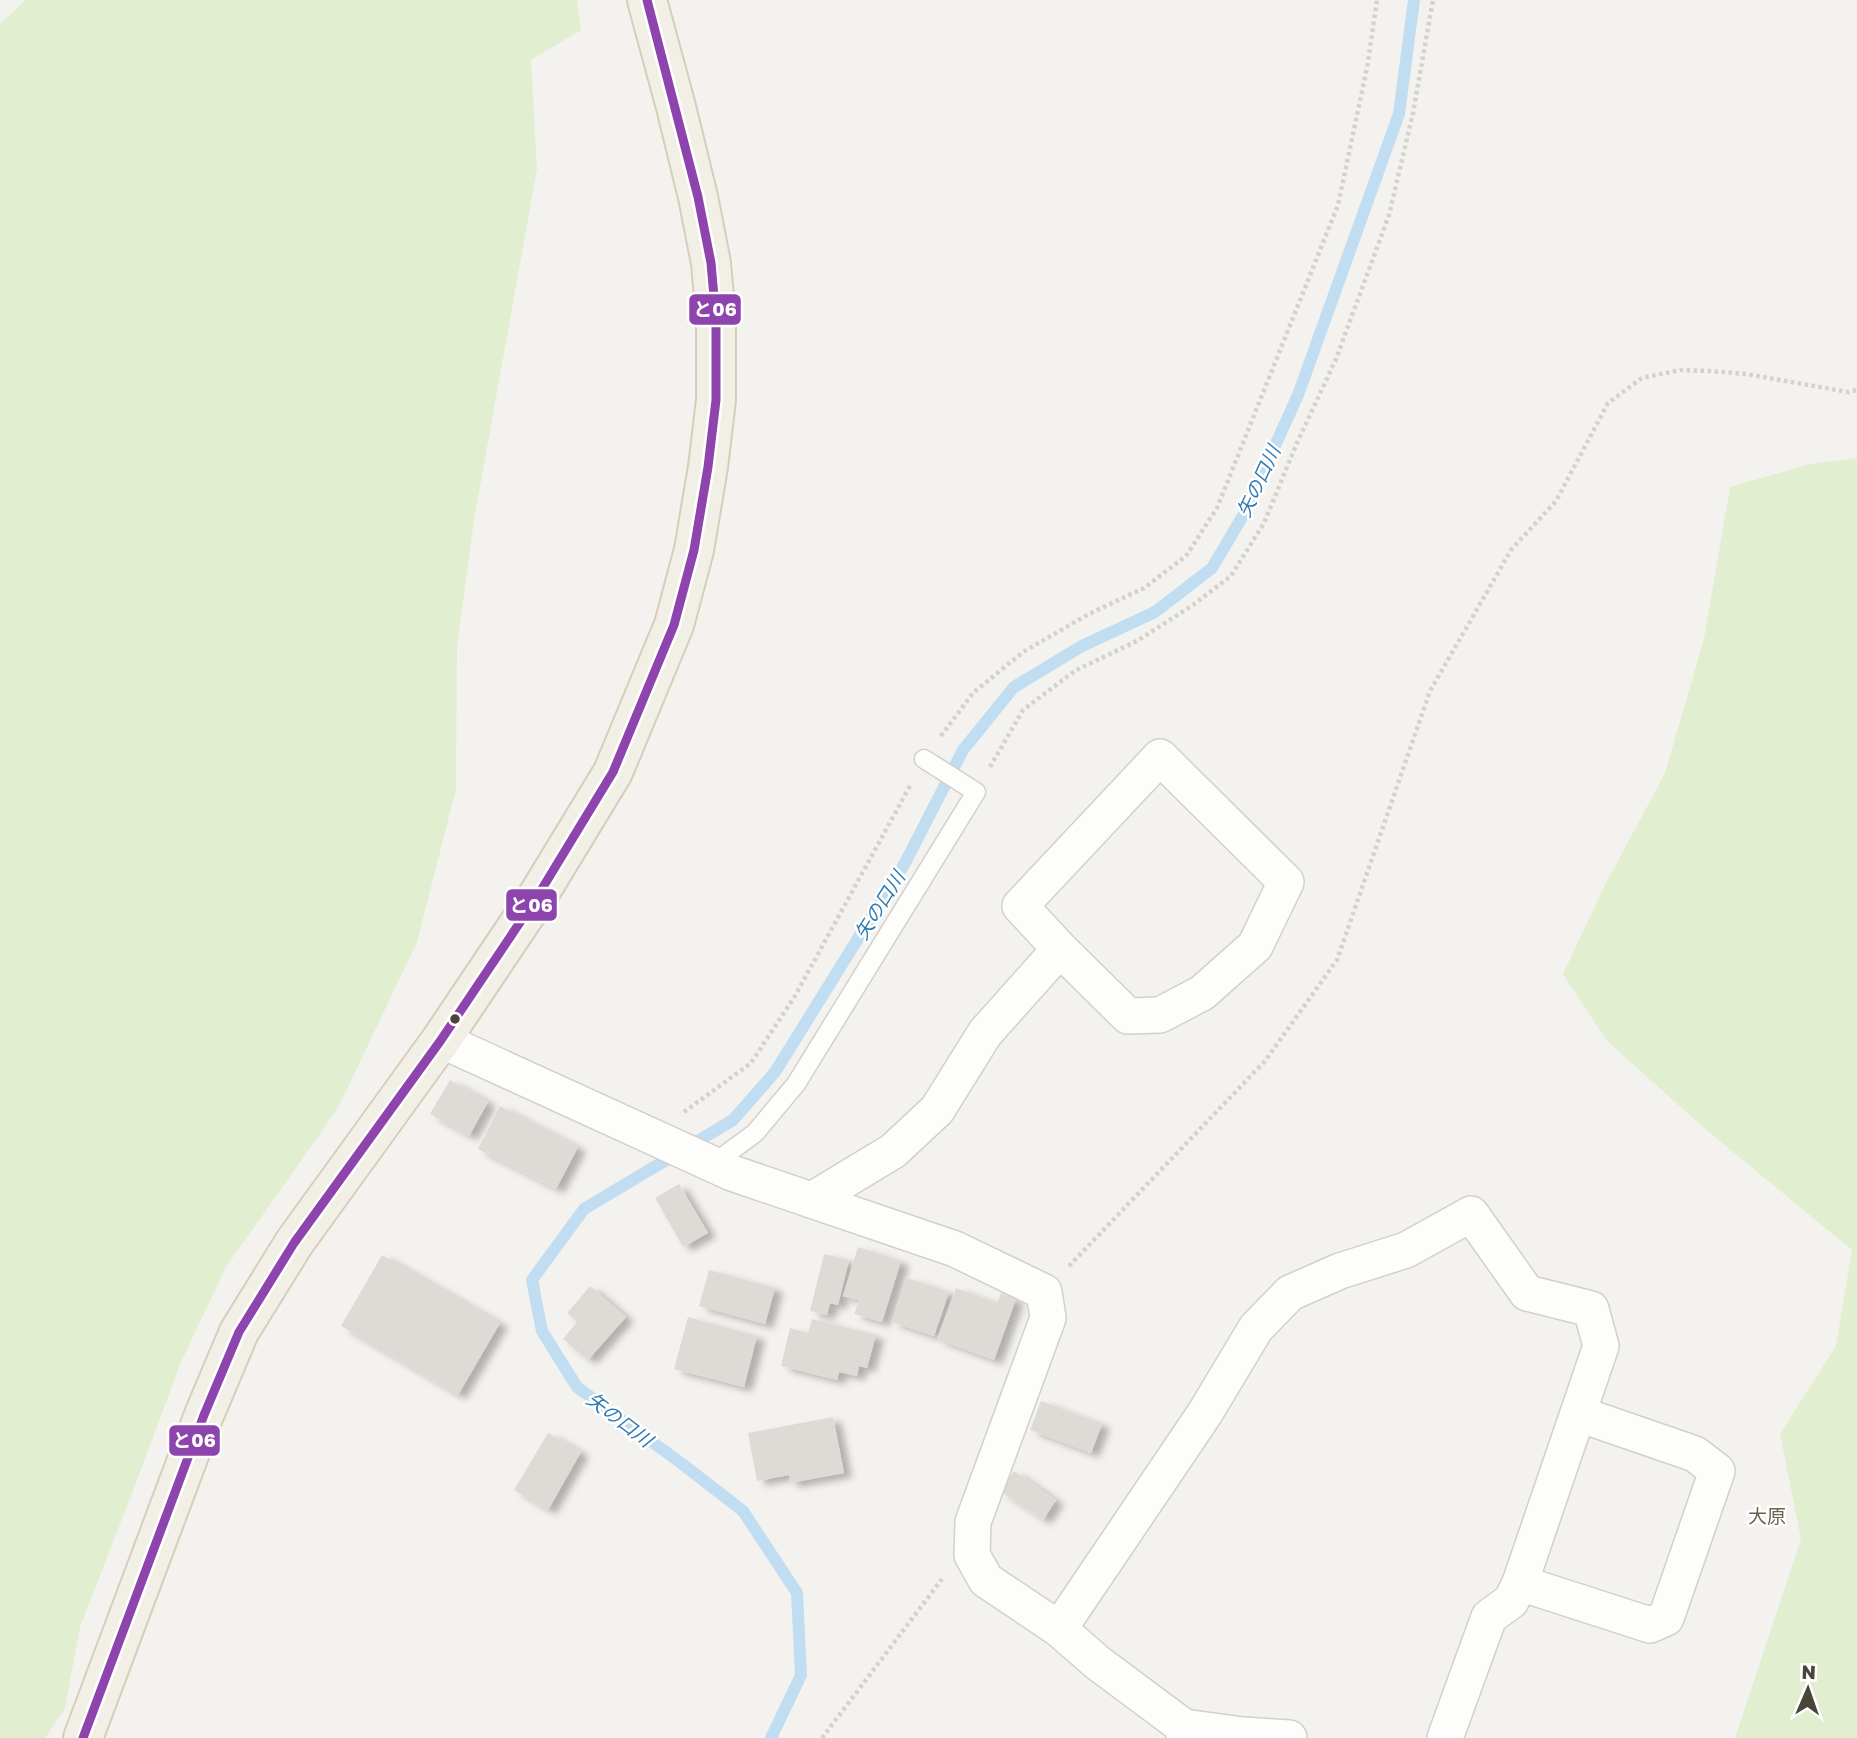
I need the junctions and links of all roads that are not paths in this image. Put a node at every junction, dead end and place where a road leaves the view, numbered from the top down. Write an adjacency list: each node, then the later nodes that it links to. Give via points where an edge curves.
1 (647, 0): 4 (main road, via 698,197 716,320 716,400 694,550 674,625 613,772 537,897)
2 (929, 762): 5 (lane, via 973,790 796,1084 755,1133)
3 (1060, 950): 3 (street, via 1020,906 1160,757 1286,882 1255,946 1202,993 1160,1015 1128,1016); 6 (street, via 985,1033 937,1110 893,1151)
4 (441, 1040): 5 (street); 11 (main road, via 294,1243 239,1332)
5 (710, 1163): 6 (street)
6 (812, 1200): 9 (street, via 955,1249 1044,1292 1048,1318 973,1522 972,1555 986,1580)
7 (1579, 1414): 8 (street); 8 (street, via 1695,1454 1717,1471 1666,1618 1650,1625); 9 (street, via 1601,1346 1591,1310 1527,1293 1471,1214 1406,1250 1290,1293 1256,1328 1205,1413)
8 (1521, 1583): 13 (street, via 1511,1601 1489,1617)
9 (1059, 1629): 10 (street)
10 (1184, 1732): 12 (street)
11 (83, 1738)
12 (1289, 1738)
13 (1445, 1738)

